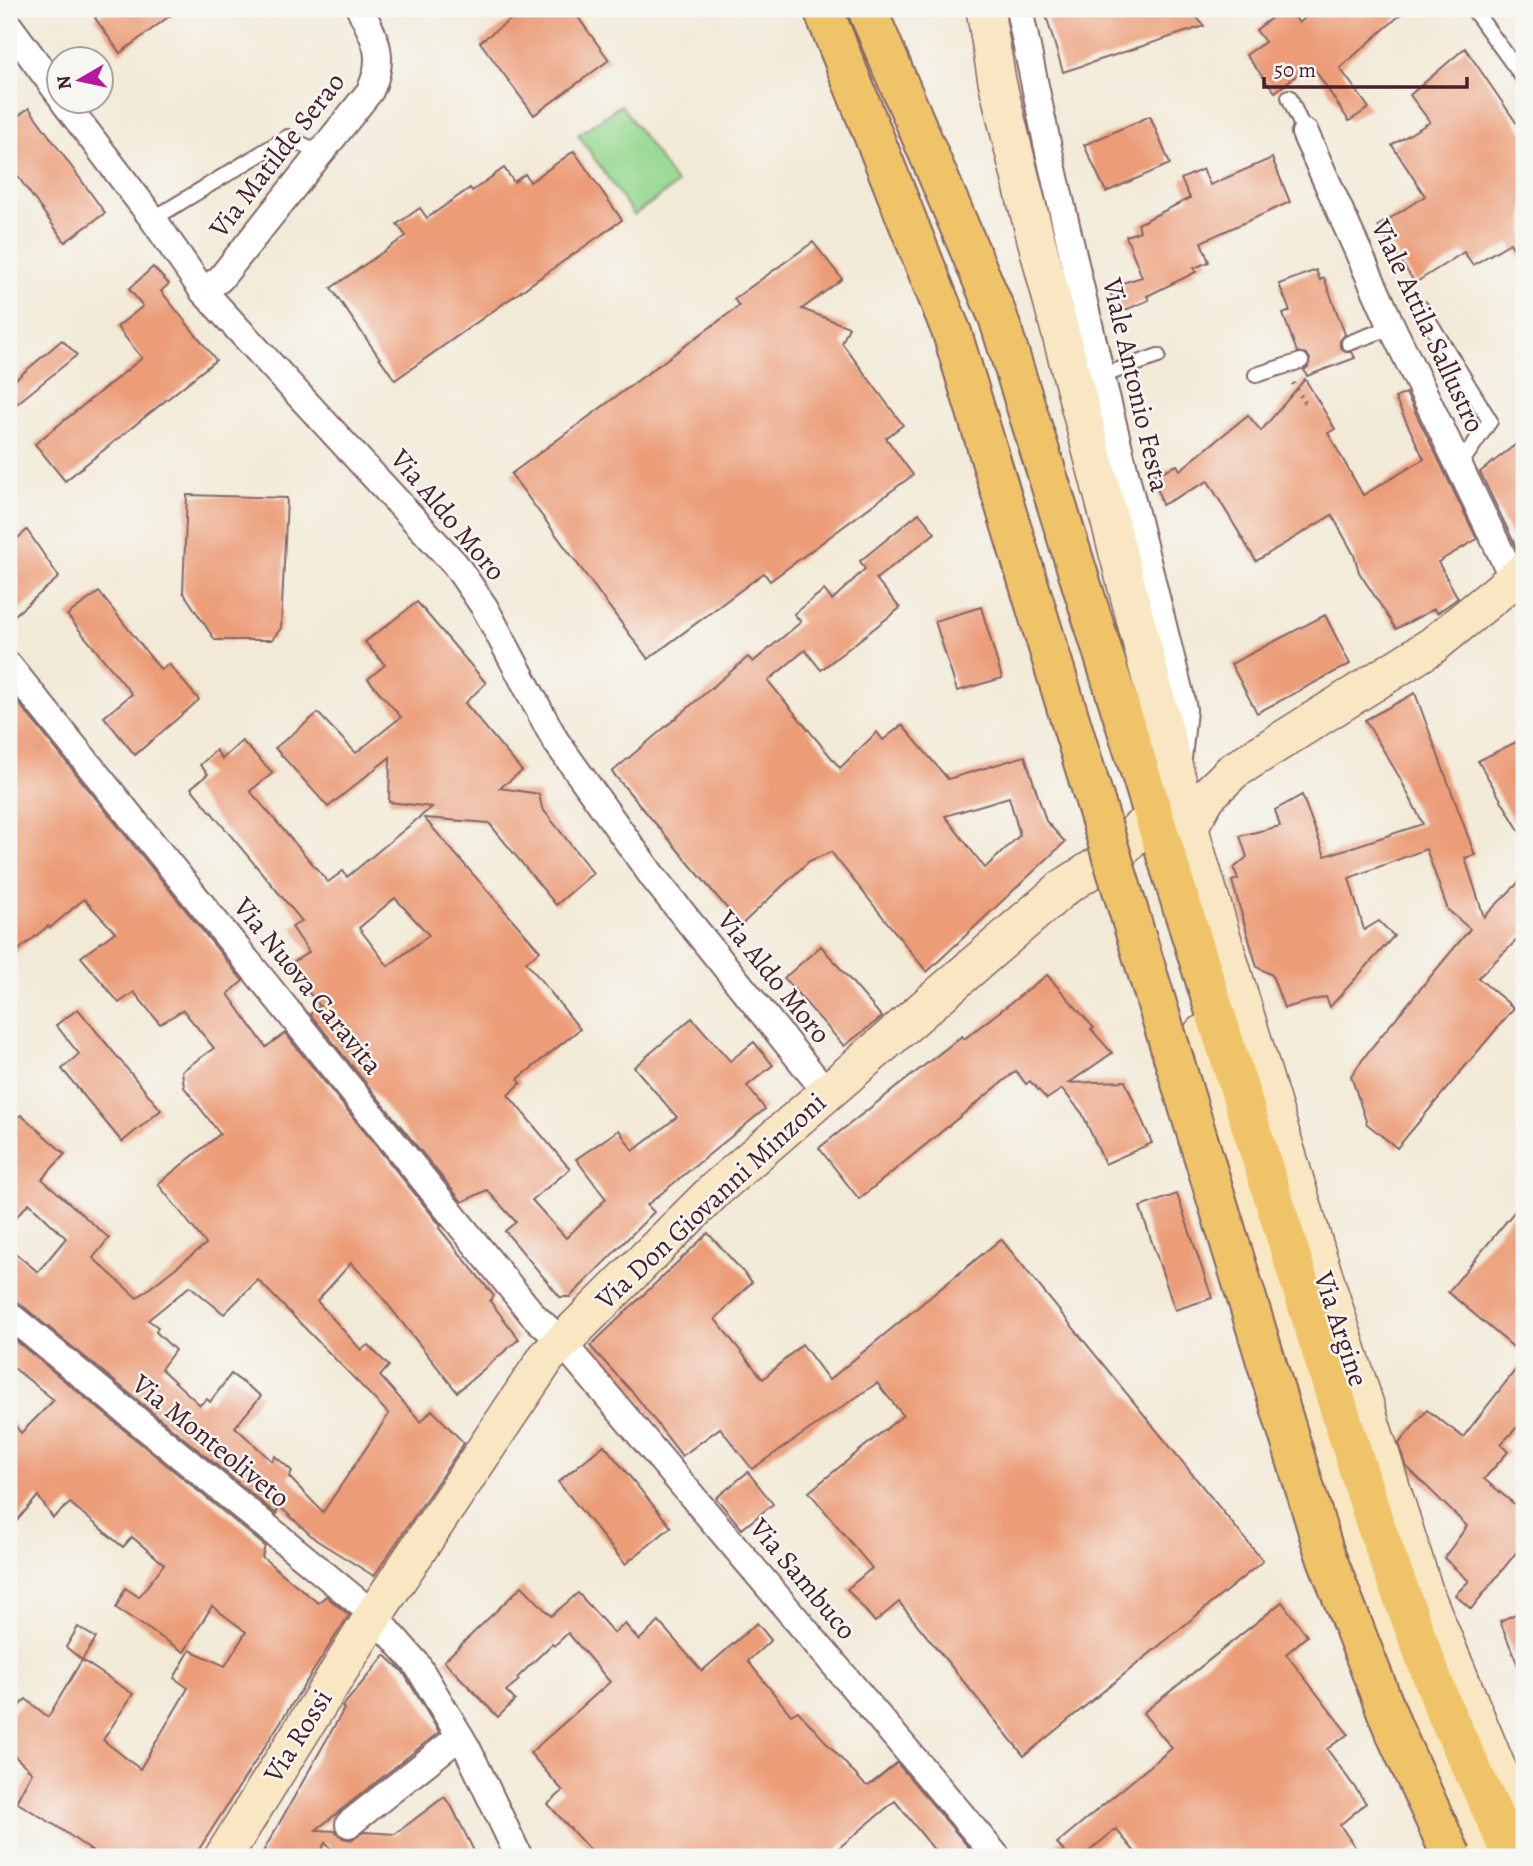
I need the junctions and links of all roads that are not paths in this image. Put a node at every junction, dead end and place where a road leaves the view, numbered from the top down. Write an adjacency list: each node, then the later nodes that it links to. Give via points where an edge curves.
1 (360, 9): 14 (street, Via Matilde Serao, via 376,40 377,76)
2 (823, 9): 41 (highway, bridge, via 953,333 1324,1552 1393,1728)
3 (857, 9): 30 (street, via 982,321)
4 (867, 9): 43 (highway, via 998,317 1376,1524 1443,1707)
5 (985, 9): 28 (street, Via Argine, via 1025,197)
6 (1019, 9): 23 (street, Viale Antonio Festa)
7 (1473, 9): 9 (lane)
8 (13, 43): 10 (street)
9 (1524, 79)
10 (46, 80)
11 (1289, 97): 13 (lane, Viale Attila Sallustro)
12 (75, 116): 15 (street, Via Aldo Moro)
13 (1306, 133): 18 (street, Viale Attila Sallustro)
14 (321, 154): 15 (lane, via 288,137); 16 (street, Via Matilde Serao, via 220,279)
15 (153, 219): 16 (street, Via Aldo Moro)
16 (203, 290): 31 (street, Via Aldo Moro, via 455,564 485,608 555,740 653,877)
17 (1421, 308): 24 (lane, via 1490,421)
18 (1392, 327): 19 (lane); 24 (street, Viale Attila Sallustro)
19 (1349, 343)
20 (1158, 356): 23 (lane)
21 (1301, 361): 22 (lane)
22 (1256, 375)
23 (1101, 376): 28 (street, Viale Antonio Festa, via 1180,694)
24 (1459, 467): 25 (street, Viale Attila Sallustro)
25 (1519, 575): 27 (street, via 1432,646)
26 (9, 666): 33 (street, Via Nuova Caravita, via 533,1315)
27 (1233, 771): 28 (street); 29 (street, via 1207,796)
28 (1176, 777): 29 (street, Via Argine)
29 (1189, 827): 36 (street, Via Argine, via 1425,1594 1497,1768)
30 (1135, 845): 31 (street, Via Don Giovanni Minzoni, via 1063,888); 42 (street, via 1355,1529 1421,1716)
31 (827, 1094): 33 (street, Via Don Giovanni Minzoni, via 716,1189)
32 (15, 1331): 34 (street, Via Monteoliveto)
33 (561, 1341): 34 (street, Via Don Giovanni Minzoni); 40 (street, Via Sambuco)
34 (374, 1615): 35 (street, Via Monteoliveto, via 416,1663); 38 (street, Via Rossi)
35 (460, 1736): 37 (street); 39 (street, Via Monteoliveto)
36 (1524, 1821)
37 (349, 1824)
38 (223, 1857)
39 (519, 1857)
40 (997, 1857)
41 (1452, 1857)
42 (1491, 1857)
43 (1513, 1857)

